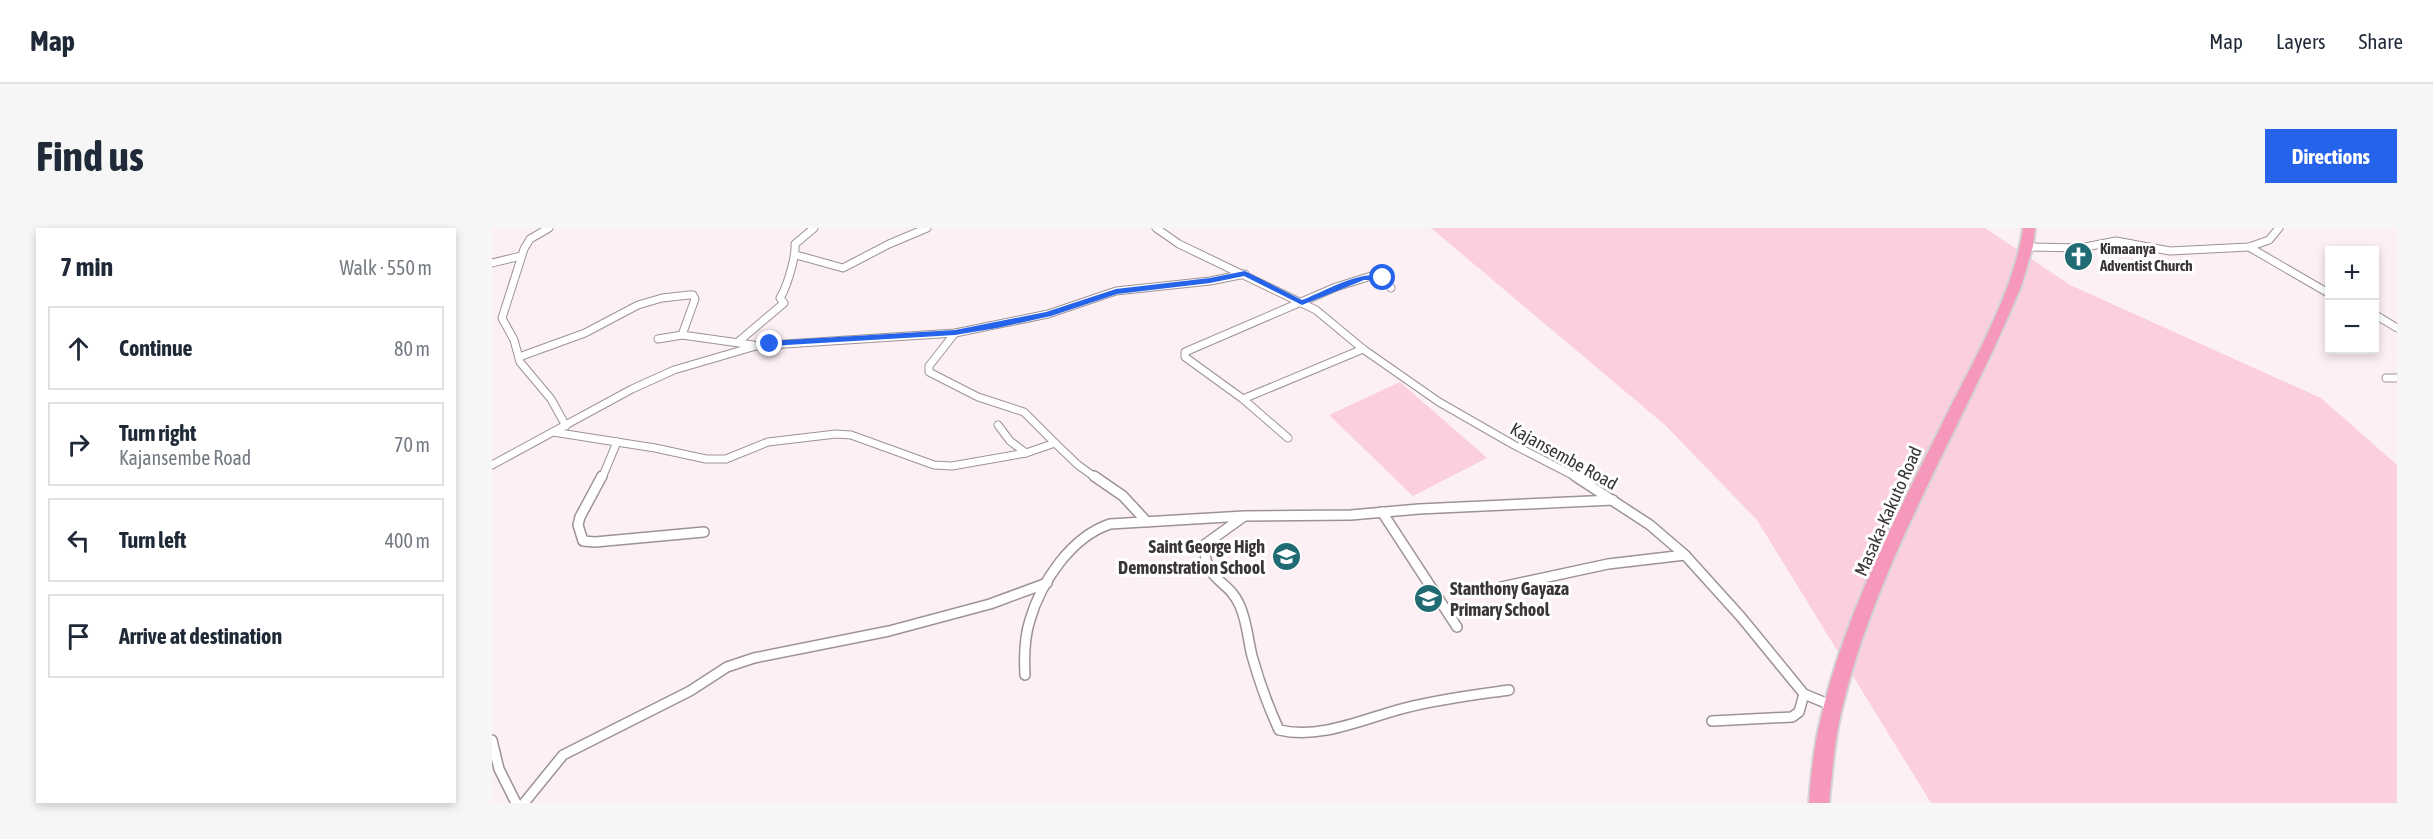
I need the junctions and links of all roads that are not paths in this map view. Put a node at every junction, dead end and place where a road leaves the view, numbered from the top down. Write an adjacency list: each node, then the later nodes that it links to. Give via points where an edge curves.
1 (549, 228): 10 (street, via 530,239)
2 (814, 228): 9 (street, via 795,244)
3 (927, 228): 9 (street, via 843,268)
4 (1156, 228): 12 (street, Kajansembe Road, via 1179,244)
5 (2029, 228): 7 (highway)
6 (2279, 228): 8 (street, via 2272,237)
7 (2028, 247): 8 (street, via 2080,248 2116,241 2170,250); 48 (highway, Masaka-Kakuto Road, via 1883,569)
8 (2249, 247): 14 (street)
9 (796, 255): 21 (street, via 780,298 784,303)
10 (521, 256): 11 (street); 24 (street, via 502,318)
11 (492, 263)
12 (1245, 274): 15 (street, Kajansembe Road); 18 (street, via 1116,291 1048,314)
13 (1391, 288): 15 (street, via 1383,278 1371,276)
14 (2325, 291)
15 (1302, 303): 23 (street, Kajansembe Road); 27 (street, via 1185,352 1185,357)
16 (2379, 317): 17 (street)
17 (2397, 328)
18 (955, 333): 22 (street); 33 (street, via 929,366 929,372 978,397 1024,412)
19 (682, 335): 20 (street); 21 (street); 24 (street, via 693,295 638,305 585,333)
20 (658, 339)
21 (738, 342): 22 (street)
22 (756, 346): 29 (street, via 674,370)
23 (1363, 349): 27 (street); 36 (street, Kajansembe Road, via 1471,422)
24 (519, 357): 29 (street)
25 (2386, 378): 26 (street)
26 (2397, 378)
27 (1242, 399): 31 (street)
28 (998, 425): 34 (street)
29 (566, 426): 30 (street)
30 (553, 432): 32 (street); 35 (street)
31 (1288, 438)
32 (617, 442): 34 (street, via 706,459 726,459 768,442 850,435 934,465 952,466); 40 (street, via 580,517 583,541)
33 (1055, 443): 34 (street); 39 (street, via 1078,465 1123,496)
34 (1026, 453)
35 (492, 465)
36 (1613, 500): 37 (street); 41 (street, Kajansembe Road)
37 (1382, 512): 38 (street); 44 (street)
38 (1244, 516): 39 (street); 46 (street, via 1204,545 1203,557 1208,571 1240,606 1253,663 1279,730 1288,734 1340,727 1415,705)
39 (1147, 522): 42 (street, via 1110,524 1093,530 1069,553)
40 (704, 532)
41 (1685, 555): 43 (street, via 1608,564); 47 (street, Kajansembe Road)
42 (1047, 583): 45 (street, via 1029,621); 52 (street, via 990,604 889,631 727,667 690,691 563,755)
43 (1501, 586)
44 (1457, 627)
45 (1026, 675)
46 (1509, 690)
47 (1804, 694): 48 (street, Kajansembe Road); 49 (street, via 1799,712 1792,717)
48 (1833, 706): 53 (highway, Masaka-Kakuto Road)
49 (1712, 721)
50 (492, 740): 51 (street, via 499,769)
51 (516, 803)
52 (524, 803)
53 (1819, 803)

